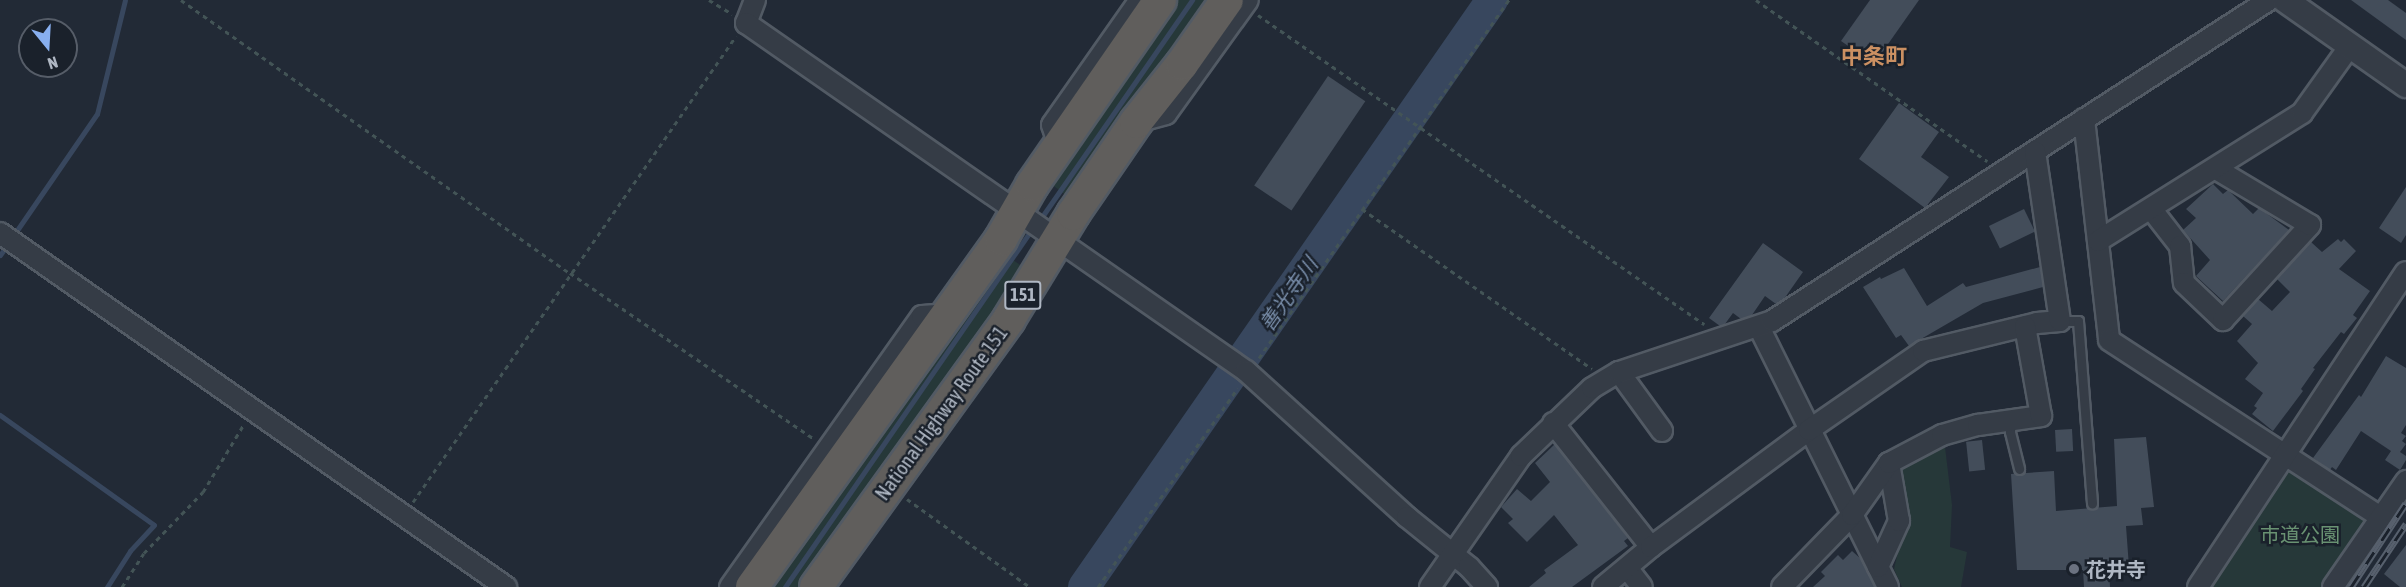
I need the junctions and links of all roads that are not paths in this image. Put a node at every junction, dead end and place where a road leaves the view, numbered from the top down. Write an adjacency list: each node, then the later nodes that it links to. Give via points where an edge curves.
1 (755, 0): 14 (street, via 746,23)
2 (1140, 0): 10 (street, via 1052,125)
3 (1160, 0): 10 (highway, 151)
4 (2269, 0): 9 (street)
5 (2285, 0): 7 (street)
6 (1239, 2): 16 (highway, National Highway Route 151 / 151, via 1136,122)
7 (2350, 46): 8 (street); 12 (street, via 2302,113)
8 (2406, 85)
9 (2084, 119): 11 (street); 17 (street)
10 (1059, 146): 14 (highway, 151)
11 (2035, 152): 21 (street); 23 (street)
12 (2216, 169): 13 (street); 13 (street, via 2310,225 2223,320 2184,283 2180,246)
13 (2152, 210): 17 (street)
14 (1016, 211): 16 (street); 19 (highway, 151)
15 (8, 238): 40 (street)
16 (1057, 240): 20 (highway, National Highway Route 151 / 151); 37 (street, via 1242,368)
17 (2098, 241): 29 (street, via 2109,340)
18 (2406, 272): 29 (street)
19 (948, 314): 41 (street, via 922,316); 42 (highway, 151)
20 (1009, 319): 43 (highway, National Highway Route 151 / 151); 44 (street, via 1018,326)
21 (2059, 321): 22 (street); 33 (lane, via 2079,321)
22 (2025, 326): 25 (street, via 2041,416); 27 (street, via 1923,351)
23 (1759, 327): 24 (street); 27 (street)
24 (1612, 375): 26 (street); 28 (street)
25 (2011, 420): 30 (street, via 1942,435); 31 (lane)
26 (1553, 423): 36 (street); 37 (street, via 1521,456)
27 (1809, 430): 34 (street); 36 (street)
28 (1662, 431)
29 (2285, 453): 35 (street); 51 (street)
30 (1889, 464): 34 (street); 38 (street, via 1899,521)
31 (2019, 469)
32 (2406, 481): 35 (street)
33 (2092, 503)
34 (1852, 515): 38 (street); 49 (street)
35 (2379, 516): 52 (street)
36 (1651, 547): 39 (street)
37 (1452, 553): 45 (street); 46 (street)
38 (1878, 567): 50 (street)
39 (1627, 568): 47 (street); 48 (street)
40 (506, 587)
41 (730, 587)
42 (752, 587)
43 (816, 587)
44 (833, 587)
45 (1430, 587)
46 (1487, 587)
47 (1603, 587)
48 (1642, 587)
49 (1782, 587)
50 (1888, 587)
51 (2198, 587)
52 (2332, 587)

